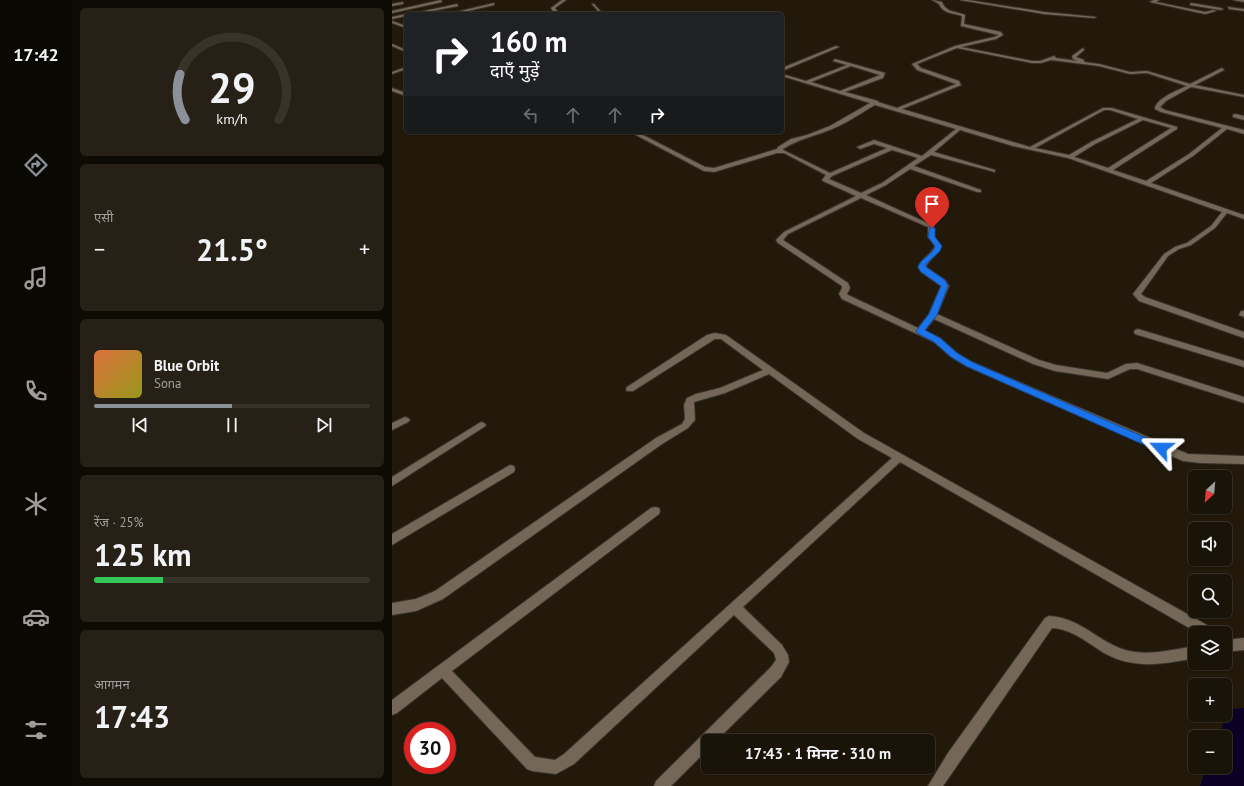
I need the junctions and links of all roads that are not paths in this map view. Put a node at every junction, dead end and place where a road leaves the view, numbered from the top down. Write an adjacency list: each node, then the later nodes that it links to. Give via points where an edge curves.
1 (929, 0): 2 (street)
2 (935, 0): 34 (street, via 941,3 943,10 964,16 962,25 1001,34 996,38)
3 (962, 0): 25 (street, via 1044,13)
4 (1157, 0): 18 (street, via 1152,2 1205,13)
5 (1235, 0): 8 (street)
6 (441, 1): 19 (street)
7 (563, 1): 22 (street, via 553,8)
8 (1244, 1)
9 (402, 3): 13 (street)
10 (457, 4): 20 (street)
11 (493, 4): 21 (street)
12 (1179, 4): 16 (street)
13 (392, 5)
14 (593, 6): 23 (street)
15 (1229, 8): 17 (street)
16 (1221, 9)
17 (1244, 10)
18 (1214, 11)
19 (392, 12)
20 (421, 12)
21 (460, 12)
22 (556, 12)
23 (601, 12)
24 (404, 15): 26 (street)
25 (1094, 17)
26 (392, 18)
27 (392, 22): 29 (street)
28 (404, 24): 29 (street)
29 (400, 25): 30 (street); 31 (street)
30 (404, 26)
31 (392, 27)
32 (392, 45): 36 (street)
33 (837, 47): 43 (street)
34 (956, 47): 37 (street, via 1032,62); 54 (street, via 914,64 919,69 959,84)
35 (1083, 49): 38 (street)
36 (404, 50)
37 (1050, 58): 38 (street, via 1058,55); 41 (street)
38 (1074, 58): 41 (street)
39 (835, 60): 40 (street)
40 (850, 64): 47 (street); 50 (street, via 883,75)
41 (1095, 64): 48 (street, via 1133,74 1147,72)
42 (404, 69): 45 (street)
43 (784, 69)
44 (1222, 69): 48 (street)
45 (392, 73)
46 (784, 75): 47 (street)
47 (807, 82): 50 (street)
48 (1192, 86): 52 (street); 58 (street, via 1164,100 1157,108)
49 (392, 89): 51 (street)
50 (842, 92): 53 (street)
51 (404, 94)
52 (1244, 96)
53 (876, 102): 54 (street); 65 (street, via 832,127 789,141 780,148)
54 (898, 109): 59 (street)
55 (1236, 116): 57 (street)
56 (1143, 118): 64 (street, via 1110,109 1100,110); 68 (street, via 1093,143); 71 (street, via 1175,128)
57 (1244, 118)
58 (1226, 127): 60 (street); 73 (street, via 1191,155)
59 (960, 128): 64 (street); 66 (street)
60 (1244, 132)
61 (639, 134): 65 (street, via 687,161 709,170)
62 (860, 147): 63 (street, via 874,142)
63 (892, 148): 67 (street); 72 (street)
64 (1031, 148): 68 (street)
65 (780, 151): 72 (street)
66 (930, 153): 67 (street); 70 (street)
67 (923, 158): 69 (street)
68 (1070, 158): 71 (street)
69 (911, 167): 74 (street); 75 (street)
70 (993, 171)
71 (1108, 171): 73 (street)
72 (830, 175): 75 (street, via 825,180)
73 (1146, 184): 76 (street)
74 (979, 192)
75 (861, 195): 78 (street, via 927,223 932,228 931,237 938,250 922,267 945,286); 79 (street, via 786,233 779,240 841,282 846,288 843,294 845,297)
76 (1226, 211): 77 (street); 81 (street, via 1213,227 1189,244 1166,255 1137,294 1142,299)
77 (1244, 217)
78 (933, 315): 79 (street); 85 (street, via 1036,362 1055,368 1108,376 1130,366 1137,366)
79 (920, 331): 90 (street, via 937,340 969,364 1161,448 1201,461 1230,458)
80 (1138, 332): 82 (street)
81 (1244, 335)
82 (1244, 364)
83 (769, 371): 84 (street, via 723,337 715,336); 89 (street, via 861,436); 96 (street, via 722,391 690,400 690,420 685,426 659,441 439,595 410,608)
84 (630, 389)
85 (1244, 400)
86 (404, 420): 88 (street)
87 (481, 426): 92 (street)
88 (392, 428)
89 (899, 457): 95 (street); 97 (street)
90 (1244, 460)
91 (510, 468): 94 (street)
92 (392, 482)
93 (655, 511): 99 (street)
94 (392, 540)
95 (734, 607): 99 (street, via 569,759 556,767 532,764); 101 (street, via 778,649 783,662 776,672)
96 (392, 609)
97 (1198, 626)
98 (1188, 653): 102 (street, via 1144,660 1119,654 1061,622 1049,622)
99 (443, 670): 100 (street)
100 (392, 708)
101 (661, 786)
102 (935, 786)

